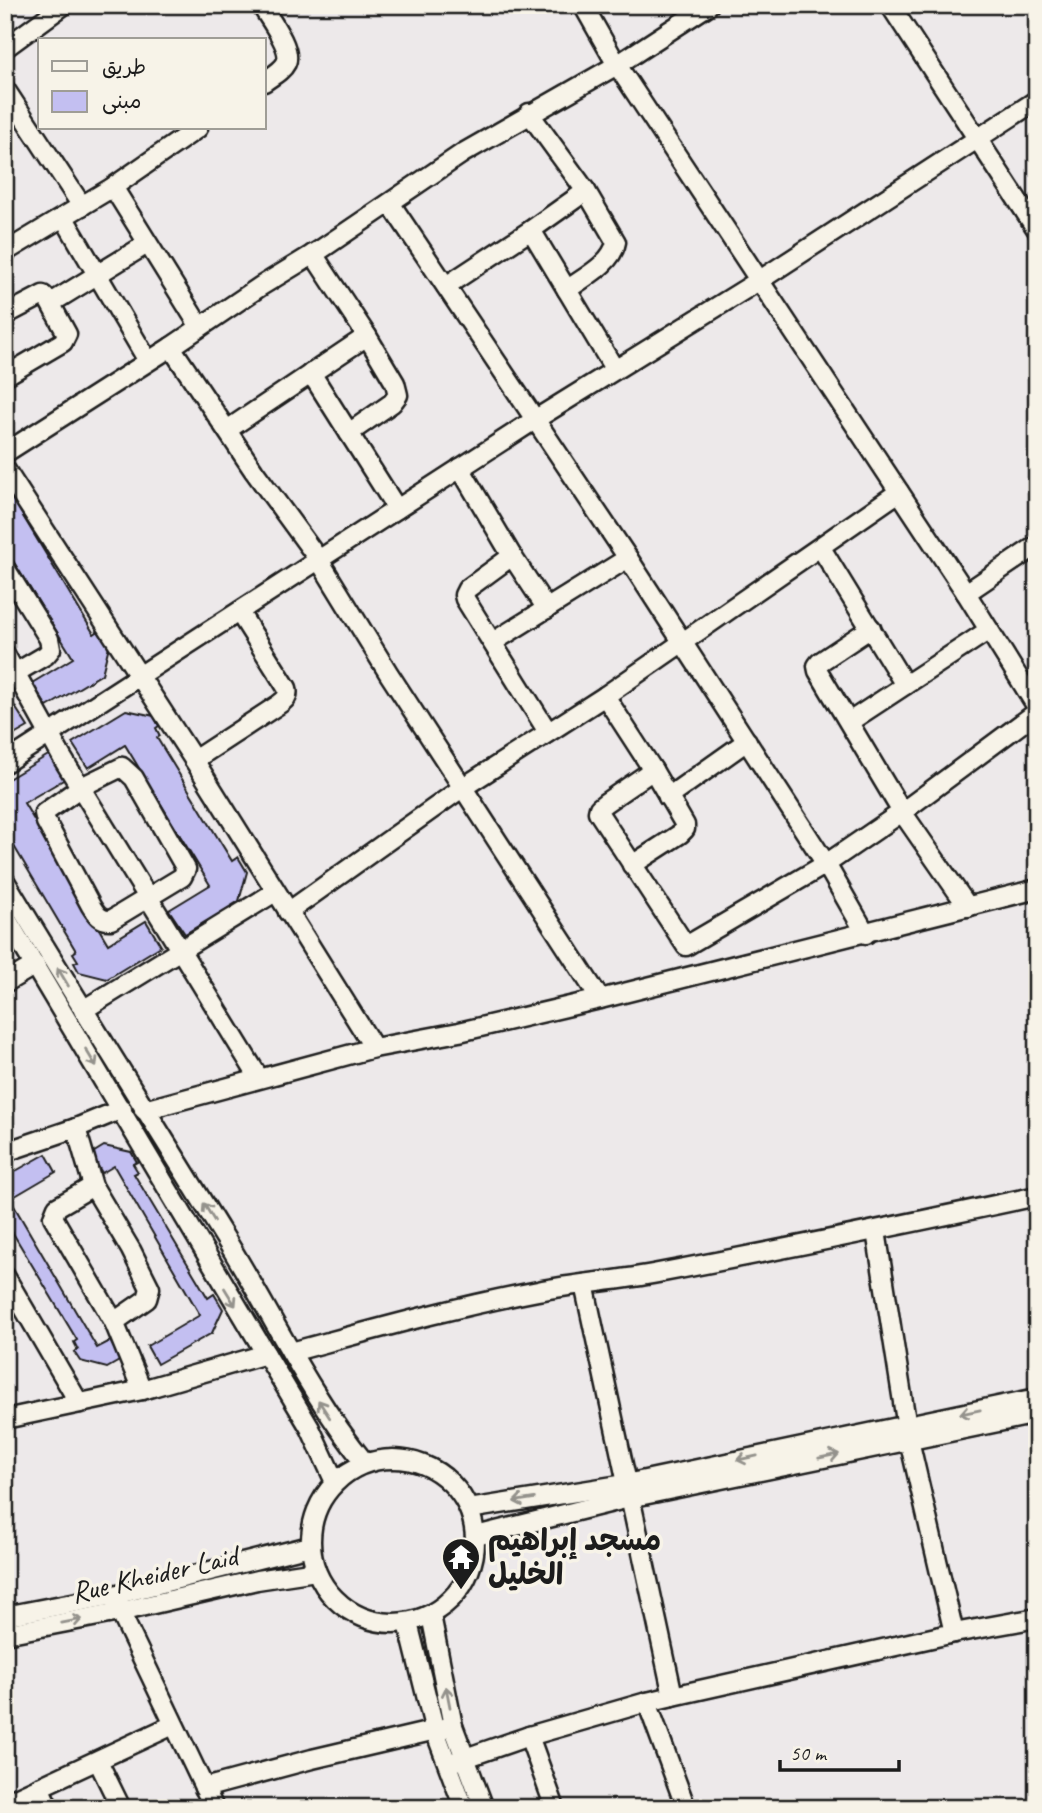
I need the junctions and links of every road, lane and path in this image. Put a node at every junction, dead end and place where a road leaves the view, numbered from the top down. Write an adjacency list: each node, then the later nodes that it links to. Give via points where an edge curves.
1 (64, 5): 6 (street)
2 (261, 5): 8 (street, via 288,56 285,65)
3 (583, 5): 7 (street)
4 (709, 5): 7 (street)
5 (890, 5): 13 (street)
6 (5, 48)
7 (617, 65): 11 (street); 25 (street)
8 (266, 80)
9 (5, 89): 17 (street)
10 (1037, 100): 13 (street)
11 (530, 113): 15 (street); 16 (street)
12 (195, 130): 14 (street)
13 (976, 138): 20 (street); 25 (street)
14 (113, 187): 17 (street); 21 (street)
15 (586, 191): 19 (street); 27 (street, via 616,242 608,259)
16 (390, 203): 23 (street); 26 (street)
17 (82, 206): 18 (street)
18 (64, 218): 22 (street); 24 (street)
19 (531, 230): 26 (street); 27 (street)
20 (1037, 230)
21 (148, 244): 24 (street); 30 (street)
22 (5, 252)
23 (313, 254): 30 (street); 31 (street)
24 (98, 274): 28 (street); 33 (street)
25 (760, 280): 34 (street); 43 (street)
26 (446, 286): 37 (street)
27 (567, 290): 34 (street)
28 (51, 303): 29 (street, via 46,296 39,296); 36 (street, via 66,338)
29 (5, 316)
30 (200, 327): 32 (street)
31 (367, 336): 35 (street); 39 (street, via 396,383 398,395)
32 (171, 347): 33 (street); 38 (street)
33 (149, 361): 40 (street)
34 (615, 370): 37 (street)
35 (311, 373): 38 (street); 39 (street)
36 (5, 376)
37 (536, 419): 41 (street); 48 (street)
38 (227, 430): 49 (street)
39 (349, 433): 44 (street)
40 (5, 453)
41 (460, 468): 44 (street); 47 (street)
42 (5, 469): 60 (street)
43 (899, 492): 46 (street); 51 (street)
44 (397, 509): 49 (street)
45 (1037, 545): 51 (street)
46 (821, 548): 54 (street); 57 (street)
47 (512, 556): 52 (street); 56 (street, via 464,595)
48 (628, 558): 52 (street); 57 (street)
49 (319, 559): 53 (street); 72 (street)
50 (5, 568): 59 (street, via 51,645 47,655)
51 (966, 593): 55 (street)
52 (547, 609): 56 (street)
53 (239, 612): 60 (street); 68 (street, via 288,694 286,700)
54 (871, 628): 61 (street); 64 (street, via 817,666)
55 (989, 630): 61 (street); 63 (street)
56 (493, 642): 65 (street)
57 (682, 642): 62 (street); 67 (street)
58 (5, 654): 59 (street)
59 (11, 676): 66 (street)
60 (139, 677): 66 (street); 68 (street)
61 (905, 685): 64 (street)
62 (605, 695): 65 (street); 70 (street)
63 (1037, 709): 74 (street)
64 (849, 722): 74 (street)
65 (548, 732): 72 (street)
66 (50, 735): 69 (street); 71 (street)
67 (747, 741): 73 (street); 75 (street)
68 (194, 760): 79 (street)
69 (5, 763)
70 (653, 770): 73 (street); 76 (street, via 599,808)
71 (81, 787): 80 (street); 80 (street, via 122,766 134,778 186,869 182,877); 80 (street, via 46,811 44,818 97,915 111,920)
72 (462, 788): 82 (street); 90 (street)
73 (668, 797): 76 (street, via 684,831)
74 (902, 812): 75 (street); 81 (street)
75 (827, 864): 84 (street); 85 (street)
76 (632, 865): 85 (street)
77 (5, 881): 91 (street, one-way to 77)
78 (1037, 889): 81 (street)
79 (275, 892): 82 (street); 86 (street)
80 (149, 896): 86 (street)
81 (968, 907): 84 (street)
82 (288, 912): 92 (street)
83 (5, 916): 87 (street)
84 (866, 934): 88 (street)
85 (685, 946): 88 (street)
86 (182, 951): 91 (street); 93 (street)
87 (35, 965): 89 (street); 94 (street, one-way to 94)
88 (703, 974): 90 (street)
89 (5, 983)
90 (600, 999): 92 (street)
91 (83, 1010): 95 (street)
92 (374, 1048): 93 (street)
93 (259, 1078): 95 (street)
94 (121, 1110): 96 (street); 105 (street, one-way to 105)
95 (144, 1110): 104 (street, one-way to 95)
96 (76, 1128): 97 (street); 98 (street)
97 (6, 1151)
98 (93, 1186): 103 (street, via 150,1288 147,1298); 103 (street, via 57,1207 53,1217)
99 (1037, 1196): 100 (street)
100 (876, 1231): 102 (street); 111 (street)
101 (5, 1276): 108 (street)
102 (584, 1284): 104 (street, via 463,1306); 114 (street)
103 (114, 1322): 106 (street)
104 (291, 1352): 112 (street, one-way to 104, via 321,1406)
105 (266, 1354): 106 (street); 113 (street, via 310,1428)
106 (142, 1390): 108 (street)
107 (1037, 1398): 111 (street, one-way to 111)
108 (79, 1403): 110 (street)
109 (1037, 1414): 111 (street)
110 (5, 1419)
111 (908, 1432): 114 (street); 124 (street)
112 (365, 1463): 113 (street); 115 (street, via 389,1458 414,1461 437,1471 456,1487)
113 (335, 1482): 117 (street, via 312,1522)
114 (627, 1491): 115 (street, one-way to 115); 116 (street); 126 (street)
115 (469, 1508): 116 (street)
116 (476, 1536): 120 (street, via 474,1560 465,1583 451,1602)
117 (310, 1546): 118 (street); 119 (street, Rue Kheider Laid)
118 (316, 1572): 119 (street, Rue Kheider Laid); 123 (street, via 331,1596 353,1614 380,1623)
119 (117, 1604): 121 (street, Rue Kheider Laid); 125 (street, Rue Kheider Laid, one-way to 119); 128 (street)
120 (431, 1615): 123 (street); 129 (street, one-way to 120)
121 (5, 1616)
122 (1037, 1618): 124 (street)
123 (408, 1623): 130 (street)
124 (954, 1633): 126 (street)
125 (5, 1634)
126 (673, 1696): 127 (street)
127 (647, 1702): 131 (street); 143 (street)
128 (173, 1725): 132 (street); 135 (street)
129 (453, 1726): 130 (street); 133 (street)
130 (435, 1731): 133 (street); 135 (street)
131 (529, 1736): 133 (street); 142 (street)
132 (98, 1761): 134 (street); 138 (street)
133 (456, 1761): 140 (street); 141 (street)
134 (39, 1787): 136 (street); 137 (street)
135 (204, 1788): 139 (street)
136 (5, 1802)
137 (49, 1808)
138 (121, 1808)
139 (214, 1808)
140 (464, 1808)
141 (484, 1808)
142 (555, 1808)
143 (685, 1808)

